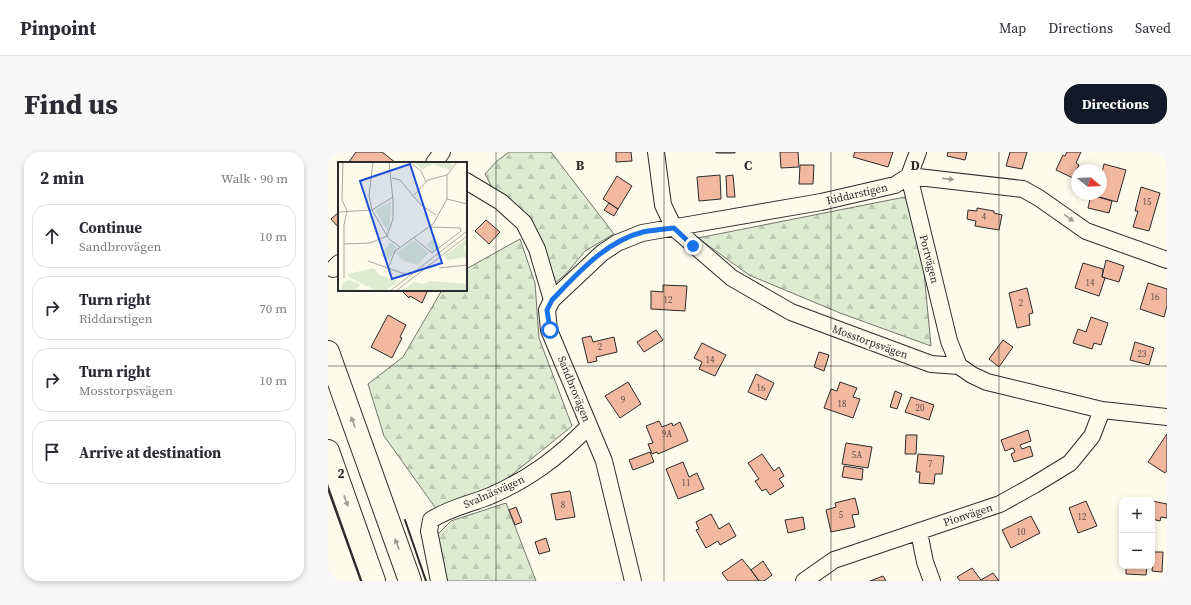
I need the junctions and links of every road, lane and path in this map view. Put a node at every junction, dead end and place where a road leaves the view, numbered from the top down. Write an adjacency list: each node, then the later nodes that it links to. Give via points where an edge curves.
1 (442, 152): 4 (street)
2 (656, 152): 7 (street, Mosstorpsvägen, via 663,205)
3 (918, 152): 5 (street)
4 (435, 162)
5 (909, 176): 7 (street, Riddarstigen, via 895,185 861,193); 8 (street, one-way to 8, via 1023,189 1086,231); 11 (street, Portvägen, via 950,341)
6 (467, 182): 9 (street, Sandbrovägen, via 501,202 524,223 537,249)
7 (674, 228): 9 (street, Riddarstigen, via 642,232 616,242); 11 (street, Mosstorpsvägen, via 732,278 791,312 931,364)
8 (1167, 260)
9 (552, 300): 14 (street, Sandbrovägen, via 547,310 550,330)
10 (328, 352): 18 (highway, one-way to 10)
11 (959, 366): 12 (street, via 972,376 987,382)
12 (1102, 410): 13 (street); 16 (street, Pionvägen, via 1092,436 1070,463 1000,504)
13 (1167, 417)
14 (589, 426): 19 (street, Svalnäsvägen, via 564,451 527,478 488,497 441,513 431,520 429,531); 20 (street, Sandbrovägen, via 604,461)
15 (328, 451): 17 (highway, one-way to 17)
16 (919, 532): 21 (street, Pionvägen, via 834,560); 22 (street)
17 (374, 581)
18 (410, 581)
19 (439, 581)
20 (633, 581)
21 (804, 581)
22 (932, 581)

